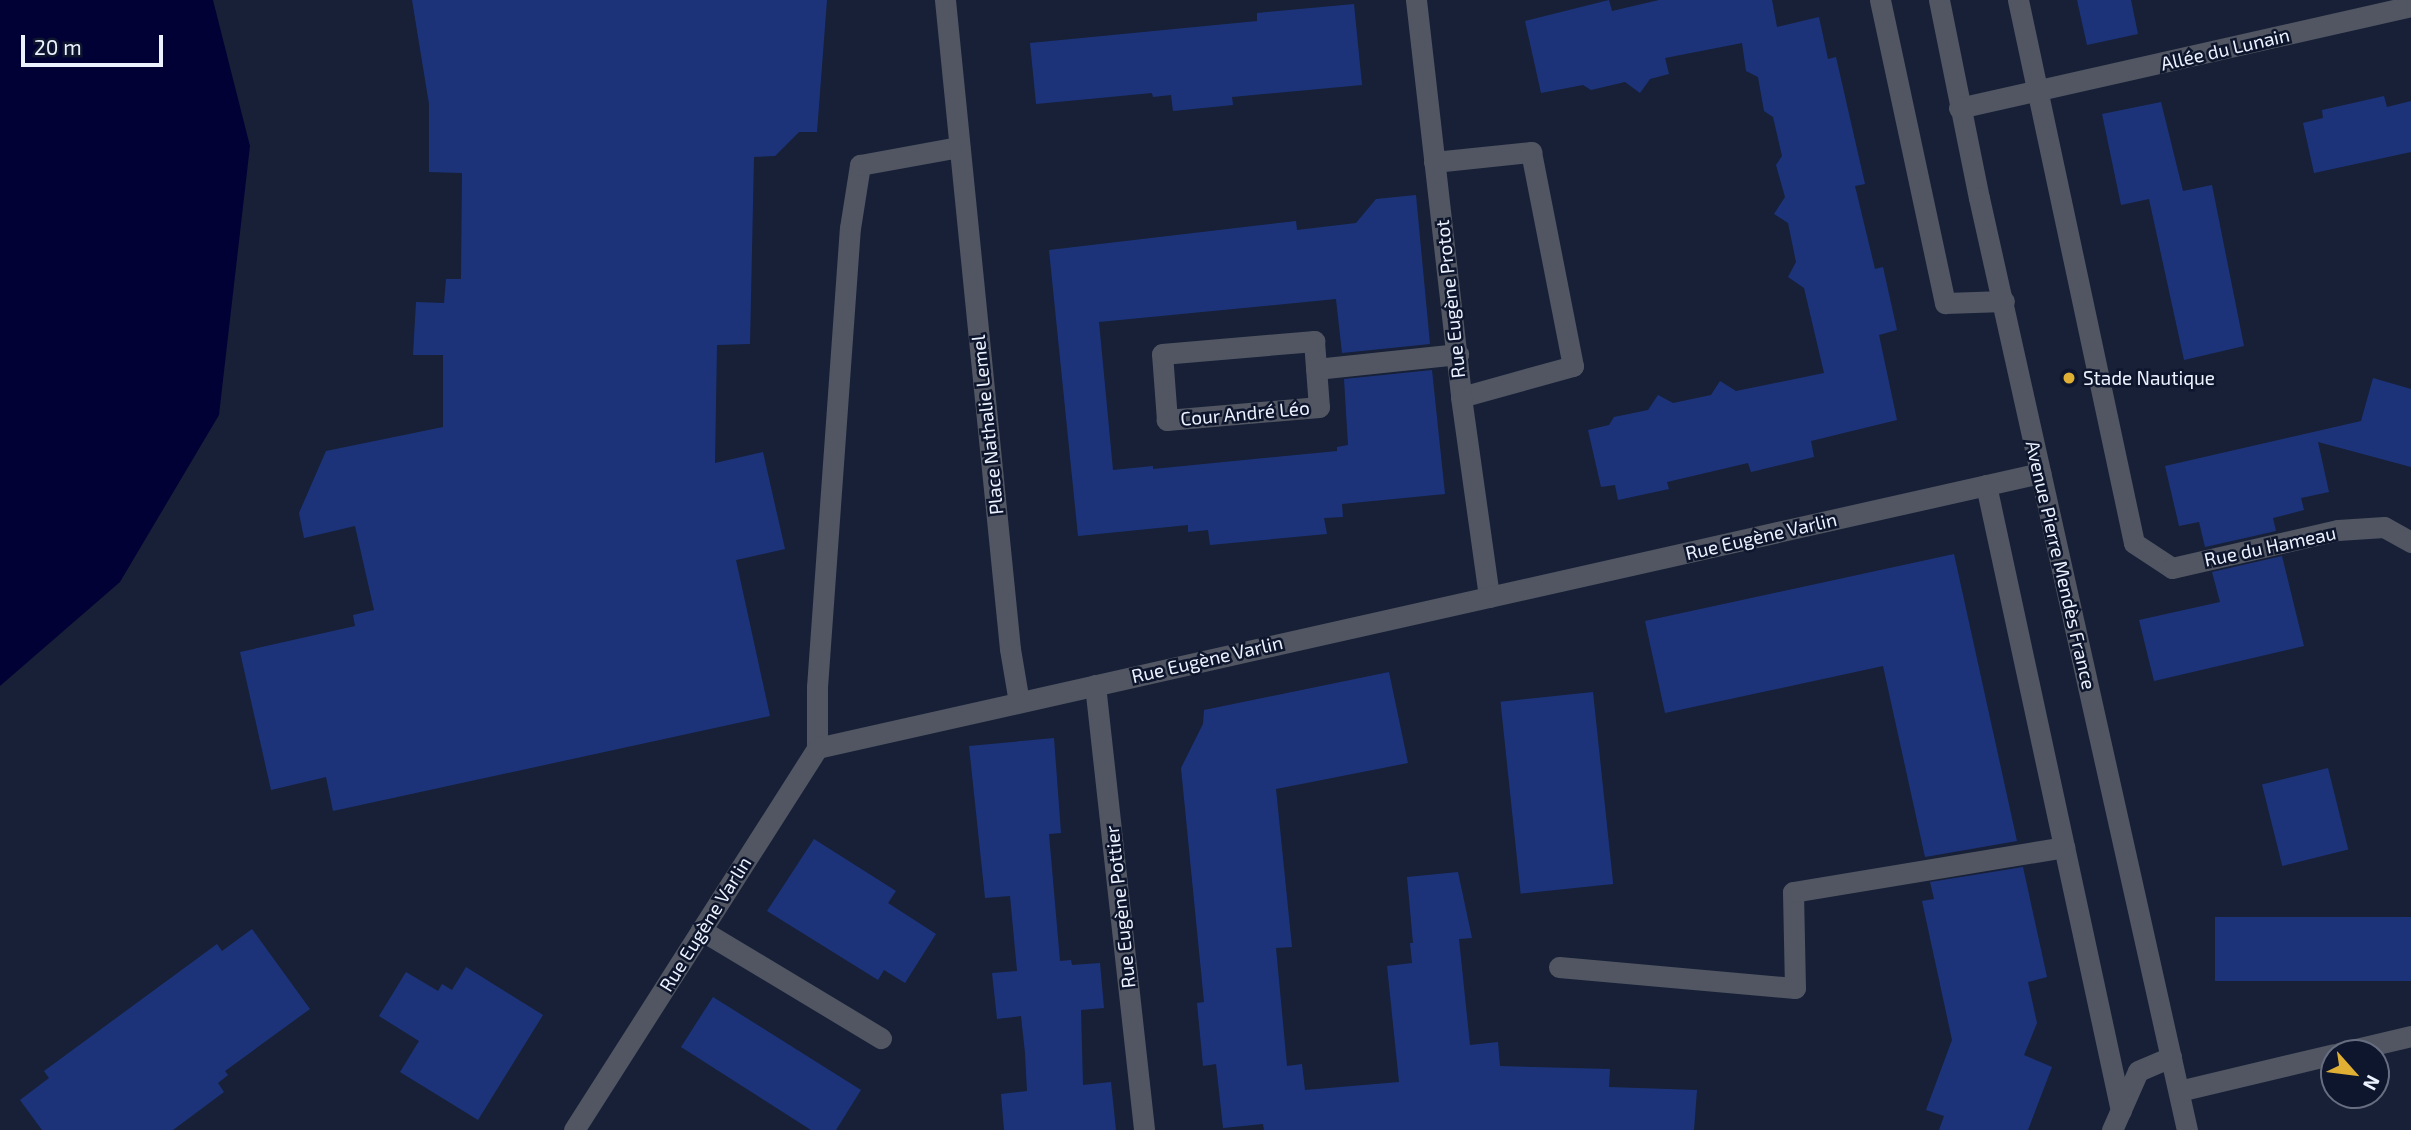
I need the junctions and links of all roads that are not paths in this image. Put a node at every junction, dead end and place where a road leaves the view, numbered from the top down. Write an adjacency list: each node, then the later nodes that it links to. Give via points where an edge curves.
1 (945, 0): 9 (street, Place Nathalie Lemel)
2 (1418, 0): 10 (street, Rue Eugène Protot)
3 (1880, 0): 11 (street, via 1945,303)
4 (1939, 0): 8 (street, Avenue Pierre Mendès France)
5 (2018, 0): 7 (street)
6 (2411, 6): 7 (street, Allée du Lunain)
7 (2039, 92): 8 (street, Allée du Lunain); 17 (street, Rue du Hameau, via 2134,543 2172,568 2338,530 2384,527)
8 (1959, 108): 11 (street, Avenue Pierre Mendès France)
9 (959, 147): 20 (street, Place Nathalie Lemel); 21 (street, via 860,165 848,256 817,687)
10 (1434, 162): 12 (street, Rue Eugène Protot); 14 (street, via 1531,152 1573,366)
11 (2004, 301): 15 (street, Avenue Pierre Mendès France)
12 (1458, 354): 13 (street, Cour André Léo); 14 (street, Rue Eugène Protot)
13 (1316, 369): 13 (street, Cour André Léo, via 1314,341 1162,354 1167,420 1319,407)
14 (1461, 397): 18 (street, Rue Eugène Protot)
15 (2040, 473): 16 (street, Rue Eugène Varlin); 28 (street, Avenue Pierre Mendès France)
16 (1986, 485): 18 (street, Rue Eugène Varlin); 22 (street)
17 (2411, 542)
18 (1489, 597): 19 (street, Rue Eugène Varlin)
19 (1096, 685): 20 (street, Rue Eugène Varlin); 33 (street, Rue Eugène Pottier)
20 (1019, 702): 21 (street, Rue Eugène Varlin)
21 (817, 748): 23 (street, Rue Eugène Varlin)
22 (2064, 847): 24 (street, via 1793,892 1795,988); 31 (street)
23 (701, 930): 26 (street); 32 (street, Rue Eugène Varlin)
24 (1559, 967)
25 (2411, 1036): 27 (street)
26 (881, 1038)
27 (2390, 1041)
28 (2171, 1057): 30 (street, Avenue Pierre Mendès France); 31 (street, via 2137,1071)
29 (2320, 1057): 30 (street)
30 (2179, 1091): 34 (street, Avenue Pierre Mendès France)
31 (2116, 1120)
32 (574, 1130)
33 (1144, 1130)
34 (2187, 1130)

